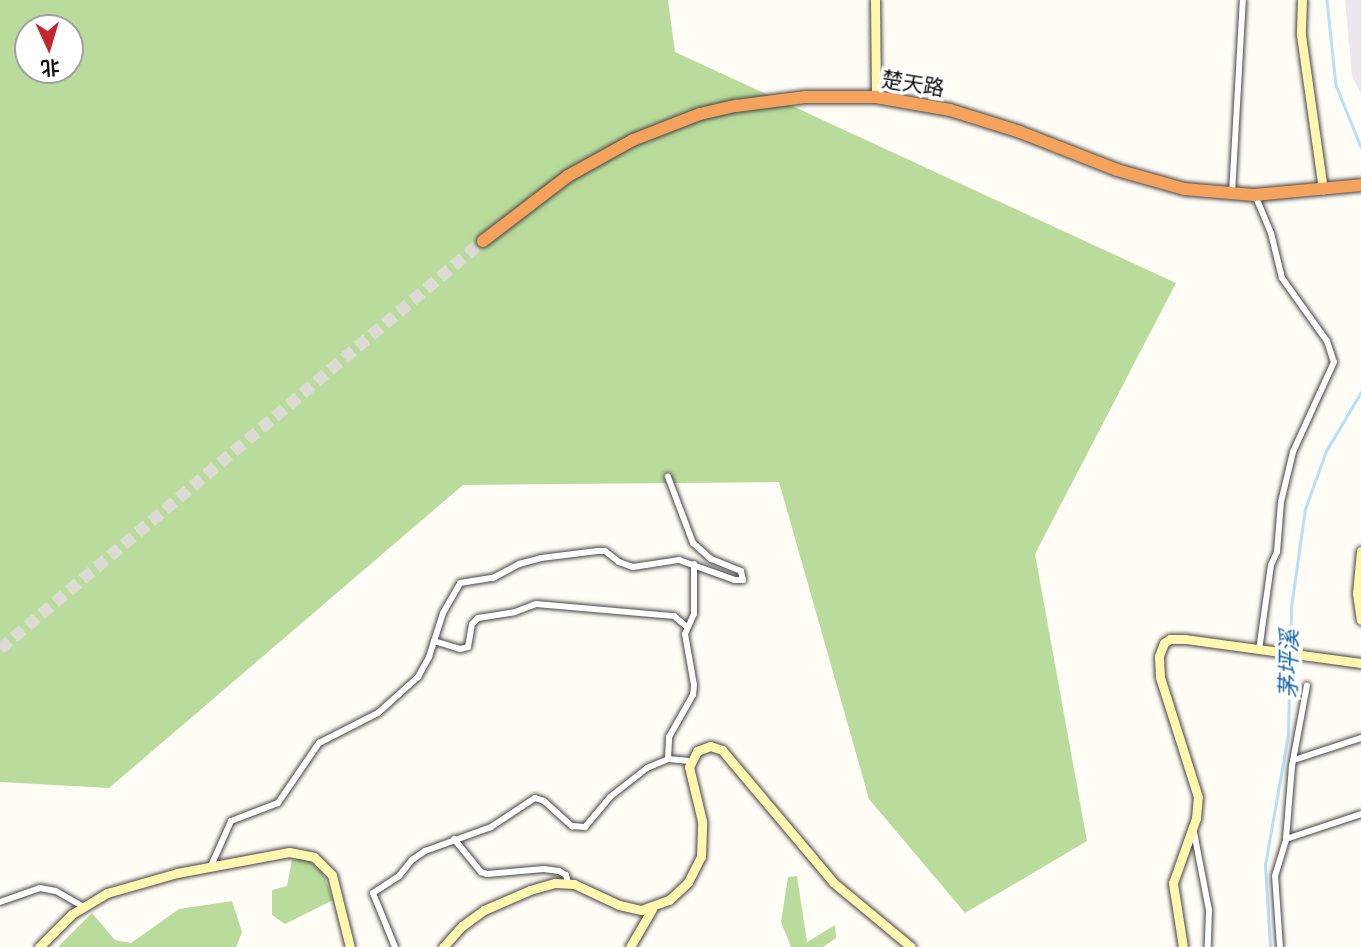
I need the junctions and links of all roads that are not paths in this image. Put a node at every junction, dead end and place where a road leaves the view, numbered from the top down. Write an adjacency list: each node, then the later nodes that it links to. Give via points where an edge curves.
1 (875, 0): 4 (street)
2 (1243, 0): 7 (street)
3 (1302, 0): 6 (street, via 1301,35)
4 (876, 97): 7 (highway, 楚天路, via 986,120 1150,181); 9 (highway, 楚天路, via 770,100 665,126 568,176)
5 (1361, 186): 6 (highway, 楚天路)
6 (1323, 189): 8 (highway, 楚天路)
7 (1232, 194): 8 (highway, 楚天路)
8 (1254, 195): 16 (street, via 1271,233 1282,278 1327,341 1334,362 1293,452)
9 (482, 241)
10 (668, 477): 12 (street, via 693,543 704,555 741,571 744,578 735,580)
11 (1361, 551): 13 (street, via 1357,593)
12 (694, 564): 14 (street, via 694,614); 15 (street, via 679,560 633,567 597,551 519,564 493,578 460,583)
13 (1361, 620)
14 (687, 626): 15 (street, via 674,616 536,604 478,618 472,624 468,647); 20 (street, via 685,645 693,695 669,737)
15 (434, 641): 27 (street, via 418,677 378,713 319,743 278,803 231,821)
16 (1259, 649): 17 (street); 24 (street, via 1177,639 1162,646 1160,677 1198,797)
17 (1361, 663)
18 (1307, 685): 21 (street)
19 (1361, 738): 21 (street)
20 (668, 759): 22 (street); 25 (street, via 610,797 585,827 572,826 544,801 535,799 491,827)
21 (1294, 760): 26 (street)
22 (690, 761): 31 (street, via 702,821 701,857 682,888); 37 (street, via 703,748 722,750 834,883)
23 (1361, 814): 26 (street)
24 (1193, 827): 38 (street, via 1172,883); 39 (street, via 1209,910)
25 (454, 839): 28 (street, via 481,872 544,869 566,875); 34 (street, via 412,860 399,876 373,893)
26 (1286, 839): 40 (street, via 1275,876)
27 (211, 866): 30 (street, via 114,891); 33 (street, via 281,853 314,857 332,875)
28 (568, 883): 31 (street, via 630,908); 35 (street, via 530,890 484,910)
29 (0, 902): 30 (street, via 40,888 56,891)
30 (82, 906): 32 (street)
31 (652, 909): 36 (street)
32 (39, 947)
33 (350, 947)
34 (395, 947)
35 (443, 947)
36 (629, 947)
37 (911, 947)
38 (1183, 947)
39 (1208, 947)
40 (1280, 947)

